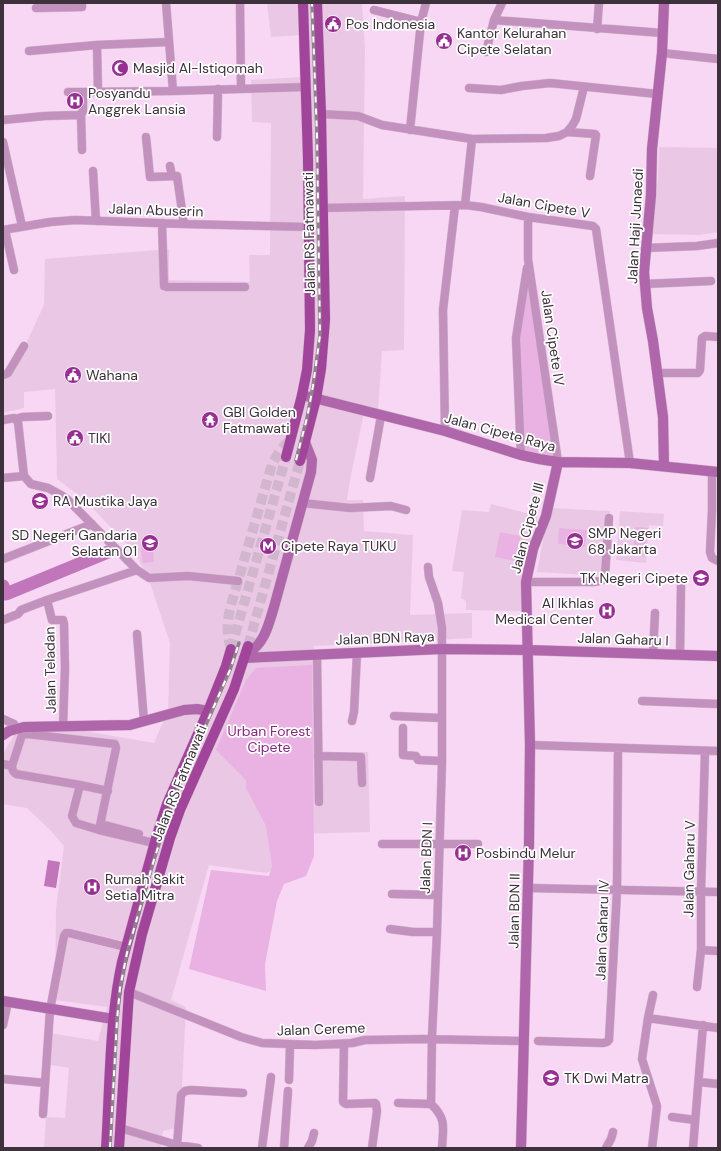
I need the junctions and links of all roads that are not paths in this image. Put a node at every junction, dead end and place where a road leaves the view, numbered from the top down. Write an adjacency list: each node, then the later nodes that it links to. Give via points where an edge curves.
1 (82, 3): 10 (street, via 82,7)
2 (166, 3): 19 (street)
3 (240, 3): 29 (street)
4 (303, 3): 14 (main road, Jalan RS Fatmawati)
5 (317, 3): 12 (main road, Jalan RS Fatmawati)
6 (426, 3): 15 (street)
7 (502, 3): 13 (street)
8 (599, 3): 17 (street)
9 (664, 3): 18 (street, Jalan Haji Junaedi)
10 (36, 8)
11 (374, 10): 15 (street)
12 (318, 15): 14 (main road, via 312,19 305,18); 16 (main road, Jalan RS Fatmawati)
13 (494, 20): 17 (street); 22 (street)
14 (304, 21): 16 (main road); 25 (main road, Jalan RS Fatmawati)
15 (421, 22): 38 (street)
16 (318, 27): 36 (main road, Jalan RS Fatmawati)
17 (597, 29): 18 (street)
18 (662, 34): 23 (street, Jalan Haji Junaedi)
19 (168, 42): 20 (street); 30 (street)
20 (97, 45): 21 (street); 33 (street)
21 (29, 51)
22 (486, 52)
23 (662, 53): 24 (street); 34 (street, Jalan Haji Junaedi)
24 (718, 59)
25 (306, 87): 29 (street); 57 (main road, Jalan RS Fatmawati)
26 (584, 87): 27 (street, via 550,83 502,90); 34 (street); 39 (street, via 576,119)
27 (470, 88)
28 (218, 89): 29 (street); 30 (street); 41 (street)
29 (241, 89)
30 (173, 91): 33 (street)
31 (68, 92): 32 (street)
32 (83, 92): 33 (street); 35 (street)
33 (98, 92)
34 (657, 94): 60 (street, Jalan Haji Junaedi, via 651,197)
35 (81, 114): 37 (street); 44 (street)
36 (321, 114): 38 (street, via 358,116 378,124); 51 (main road, Jalan RS Fatmawati)
37 (3, 120)
38 (410, 130): 42 (street)
39 (567, 132): 42 (street, via 546,138); 48 (street, via 596,135)
40 (146, 137): 47 (street, via 150,177)
41 (217, 137)
42 (472, 139): 50 (street)
43 (3, 142): 56 (street)
44 (82, 150)
45 (170, 166): 47 (street)
46 (93, 171): 53 (street)
47 (172, 176): 55 (street, via 177,176)
48 (590, 176)
49 (455, 206): 50 (street, Jalan Cipete V); 51 (street, Jalan Cipete V); 76 (street, via 443,310)
50 (465, 206): 52 (street, Jalan Cipete V)
51 (323, 208): 71 (main road, Jalan RS Fatmawati, via 325,320)
52 (528, 217): 61 (street, Jalan Cipete IV); 82 (street, Jalan Cipete V, via 590,224 596,229)
53 (96, 221): 54 (street, Jalan Abuserin); 56 (street, Jalan Abuserin, via 64,221)
54 (162, 223): 55 (street, Jalan Abuserin); 65 (street, via 164,286)
55 (184, 224): 57 (street, Jalan Abuserin)
56 (22, 226): 58 (street, Jalan Abuserin)
57 (309, 227): 70 (main road, Jalan RS Fatmawati, via 310,330)
58 (4, 230): 62 (street)
59 (718, 243): 60 (street)
60 (645, 248): 64 (street, Jalan Haji Junaedi)
61 (528, 259): 78 (street, via 516,338); 81 (street, Jalan Cipete IV)
62 (14, 270)
63 (711, 281): 64 (street)
64 (645, 284): 68 (street, Jalan Haji Junaedi, via 646,308)
65 (245, 287)
66 (718, 337): 68 (street, via 702,338 698,373)
67 (24, 346): 69 (street, via 8,373)
68 (658, 373): 83 (street, Jalan Haji Junaedi, via 663,417)
69 (3, 375)
70 (302, 395): 71 (street, Jalan Cipete Raya); 79 (main road, Jalan RS Fatmawati)
71 (316, 398): 73 (street, Jalan Cipete Raya); 77 (main road, Jalan RS Fatmawati)
72 (48, 416): 74 (street)
73 (381, 416): 76 (street, Jalan Cipete Raya); 87 (street)
74 (16, 419): 75 (street); 85 (street)
75 (3, 420)
76 (445, 432): 78 (street, Jalan Cipete Raya)
77 (305, 442): 80 (main road, Jalan RS Fatmawati); 88 (street, via 312,460)
78 (521, 455): 81 (street, Jalan Cipete Raya)
79 (286, 457)
80 (300, 461)
81 (558, 462): 82 (street, Jalan Cipete Raya); 97 (street, Jalan Cipete III, via 546,516 533,549)
82 (630, 463): 83 (street, Jalan Cipete Raya)
83 (664, 466): 84 (street, Jalan Cipete Raya)
84 (715, 471): 93 (street, via 710,556)
85 (24, 476): 86 (street); 91 (street, via 31,484 48,488 61,495)
86 (3, 478)
87 (370, 478)
88 (302, 503): 89 (street, via 350,508 391,506); 106 (street, via 269,622 260,644 256,649)
89 (406, 510)
90 (609, 518): 97 (street, via 603,580)
91 (92, 524): 92 (street); 95 (street)
92 (3, 558)
93 (718, 561)
94 (428, 566): 104 (street, Jalan BDN I, via 438,603)
95 (137, 570): 96 (street, via 149,578 188,576); 99 (street)
96 (238, 581)
97 (526, 582): 105 (street, Jalan Cipete III)
98 (681, 585): 110 (street)
99 (47, 600): 101 (street); 120 (street, Jalan Teladan, via 52,620 61,619 64,624)
100 (655, 613): 108 (street)
101 (3, 620)
102 (136, 634): 118 (street)
103 (231, 649): 114 (main road, Jalan RS Fatmawati)
104 (442, 649): 105 (street, Jalan BDN Raya); 107 (street, Jalan BDN Raya); 116 (street, Jalan BDN I)
105 (527, 650): 108 (street, Jalan Gaharu I); 124 (street, Jalan BDN II)
106 (246, 652): 109 (street, Jalan BDN Raya); 154 (main road, Jalan RS Fatmawati, via 234,689 187,793 170,838 142,934)
107 (357, 653): 109 (street, Jalan BDN Raya); 119 (street)
108 (653, 654): 110 (street, Jalan Gaharu I)
109 (317, 655): 128 (street)
110 (680, 655): 111 (street, Jalan Gaharu I)
111 (718, 656)
112 (642, 701): 113 (street)
113 (718, 704)
114 (208, 711): 118 (street, via 184,710); 138 (main road, Jalan RS Fatmawati, via 172,791)
115 (394, 716): 116 (street)
116 (442, 718): 129 (street, Jalan BDN I)
117 (3, 719): 122 (street, via 14,724)
118 (144, 721): 120 (street, via 130,725)
119 (352, 721)
120 (63, 726): 122 (street)
121 (403, 728): 129 (street, via 403,755 416,756 418,760)
122 (16, 729): 123 (street)
123 (3, 735)
124 (530, 745): 125 (street); 142 (street, Jalan BDN II)
125 (618, 748): 126 (street); 143 (street, Jalan Gaharu IV)
126 (705, 751): 127 (street); 144 (street, Jalan Gaharu V)
127 (718, 751)
128 (318, 756): 133 (street, via 361,757); 136 (street)
129 (442, 761): 139 (street, Jalan BDN I)
130 (3, 764): 131 (street)
131 (12, 768): 132 (street); 134 (street, via 16,774); 135 (street, via 21,737 25,734 113,743 116,748)
132 (3, 769)
133 (362, 783)
134 (80, 785): 135 (street); 137 (street, via 73,819 76,823)
135 (108, 791): 137 (street)
136 (319, 802)
137 (100, 827): 138 (street)
138 (155, 840): 150 (main road, Jalan RS Fatmawati)
139 (440, 843): 140 (street); 141 (street); 147 (street, Jalan BDN I)
140 (382, 844)
141 (478, 844)
142 (528, 888): 143 (street); 164 (street, Jalan BDN II)
143 (617, 890): 144 (street); 165 (street, Jalan Gaharu IV, via 608,1041)
144 (701, 892): 145 (street); 151 (street, Jalan Gaharu V)
145 (718, 892)
146 (392, 894): 147 (street)
147 (438, 895): 149 (street, Jalan BDN I)
148 (390, 929): 149 (street)
149 (437, 932): 163 (street, Jalan BDN I)
150 (126, 947): 157 (street, via 65,934); 159 (main road, Jalan RS Fatmawati)
151 (701, 950): 152 (street); 153 (street, Jalan Gaharu V)
152 (718, 951)
153 (697, 987)
154 (129, 992): 167 (street, Jalan Cereme, via 252,1041); 169 (main road, Jalan RS Fatmawati)
155 (653, 995): 158 (street)
156 (6, 1002): 157 (street); 160 (street)
157 (50, 1010): 159 (street); 174 (street)
158 (648, 1018): 161 (street); 197 (street, via 642,1059 657,1106)
159 (113, 1019): 168 (main road, Jalan RS Fatmawati)
160 (3, 1025)
161 (703, 1025): 162 (street); 173 (street)
162 (718, 1028)
163 (432, 1039): 164 (street, Jalan Cereme); 166 (street, Jalan Cereme, via 365,1040); 179 (street, Jalan BDN I)
164 (524, 1041): 195 (street, Jalan BDN II)
165 (538, 1042)
166 (344, 1044): 167 (street, Jalan Cereme); 193 (street, via 343,1102 376,1104)
167 (290, 1045): 172 (street)
168 (111, 1072): 169 (main road); 187 (main road, Jalan RS Fatmawati)
169 (123, 1073): 183 (main road, Jalan RS Fatmawati)
170 (271, 1077): 190 (street)
171 (3, 1079): 174 (street)
172 (289, 1080)
173 (699, 1082): 175 (street); 182 (street)
174 (45, 1083): 180 (street)
175 (718, 1084)
176 (288, 1091): 191 (street)
177 (243, 1093): 186 (street, via 185,1091 181,1096)
178 (398, 1103): 179 (street)
179 (431, 1104): 194 (street, via 439,1112 443,1122)
180 (43, 1114)
181 (672, 1117): 182 (street)
182 (695, 1120): 198 (street)
183 (120, 1128): 186 (street); 188 (main road, Jalan RS Fatmawati)
184 (613, 1132): 196 (street)
185 (314, 1133): 192 (street)
186 (177, 1145): 189 (street)
187 (106, 1148)
188 (119, 1148)
189 (198, 1148)
190 (262, 1148)
191 (284, 1148)
192 (308, 1148)
193 (372, 1148)
194 (442, 1148)
195 (521, 1148)
196 (606, 1148)
197 (652, 1148)
198 (693, 1148)

